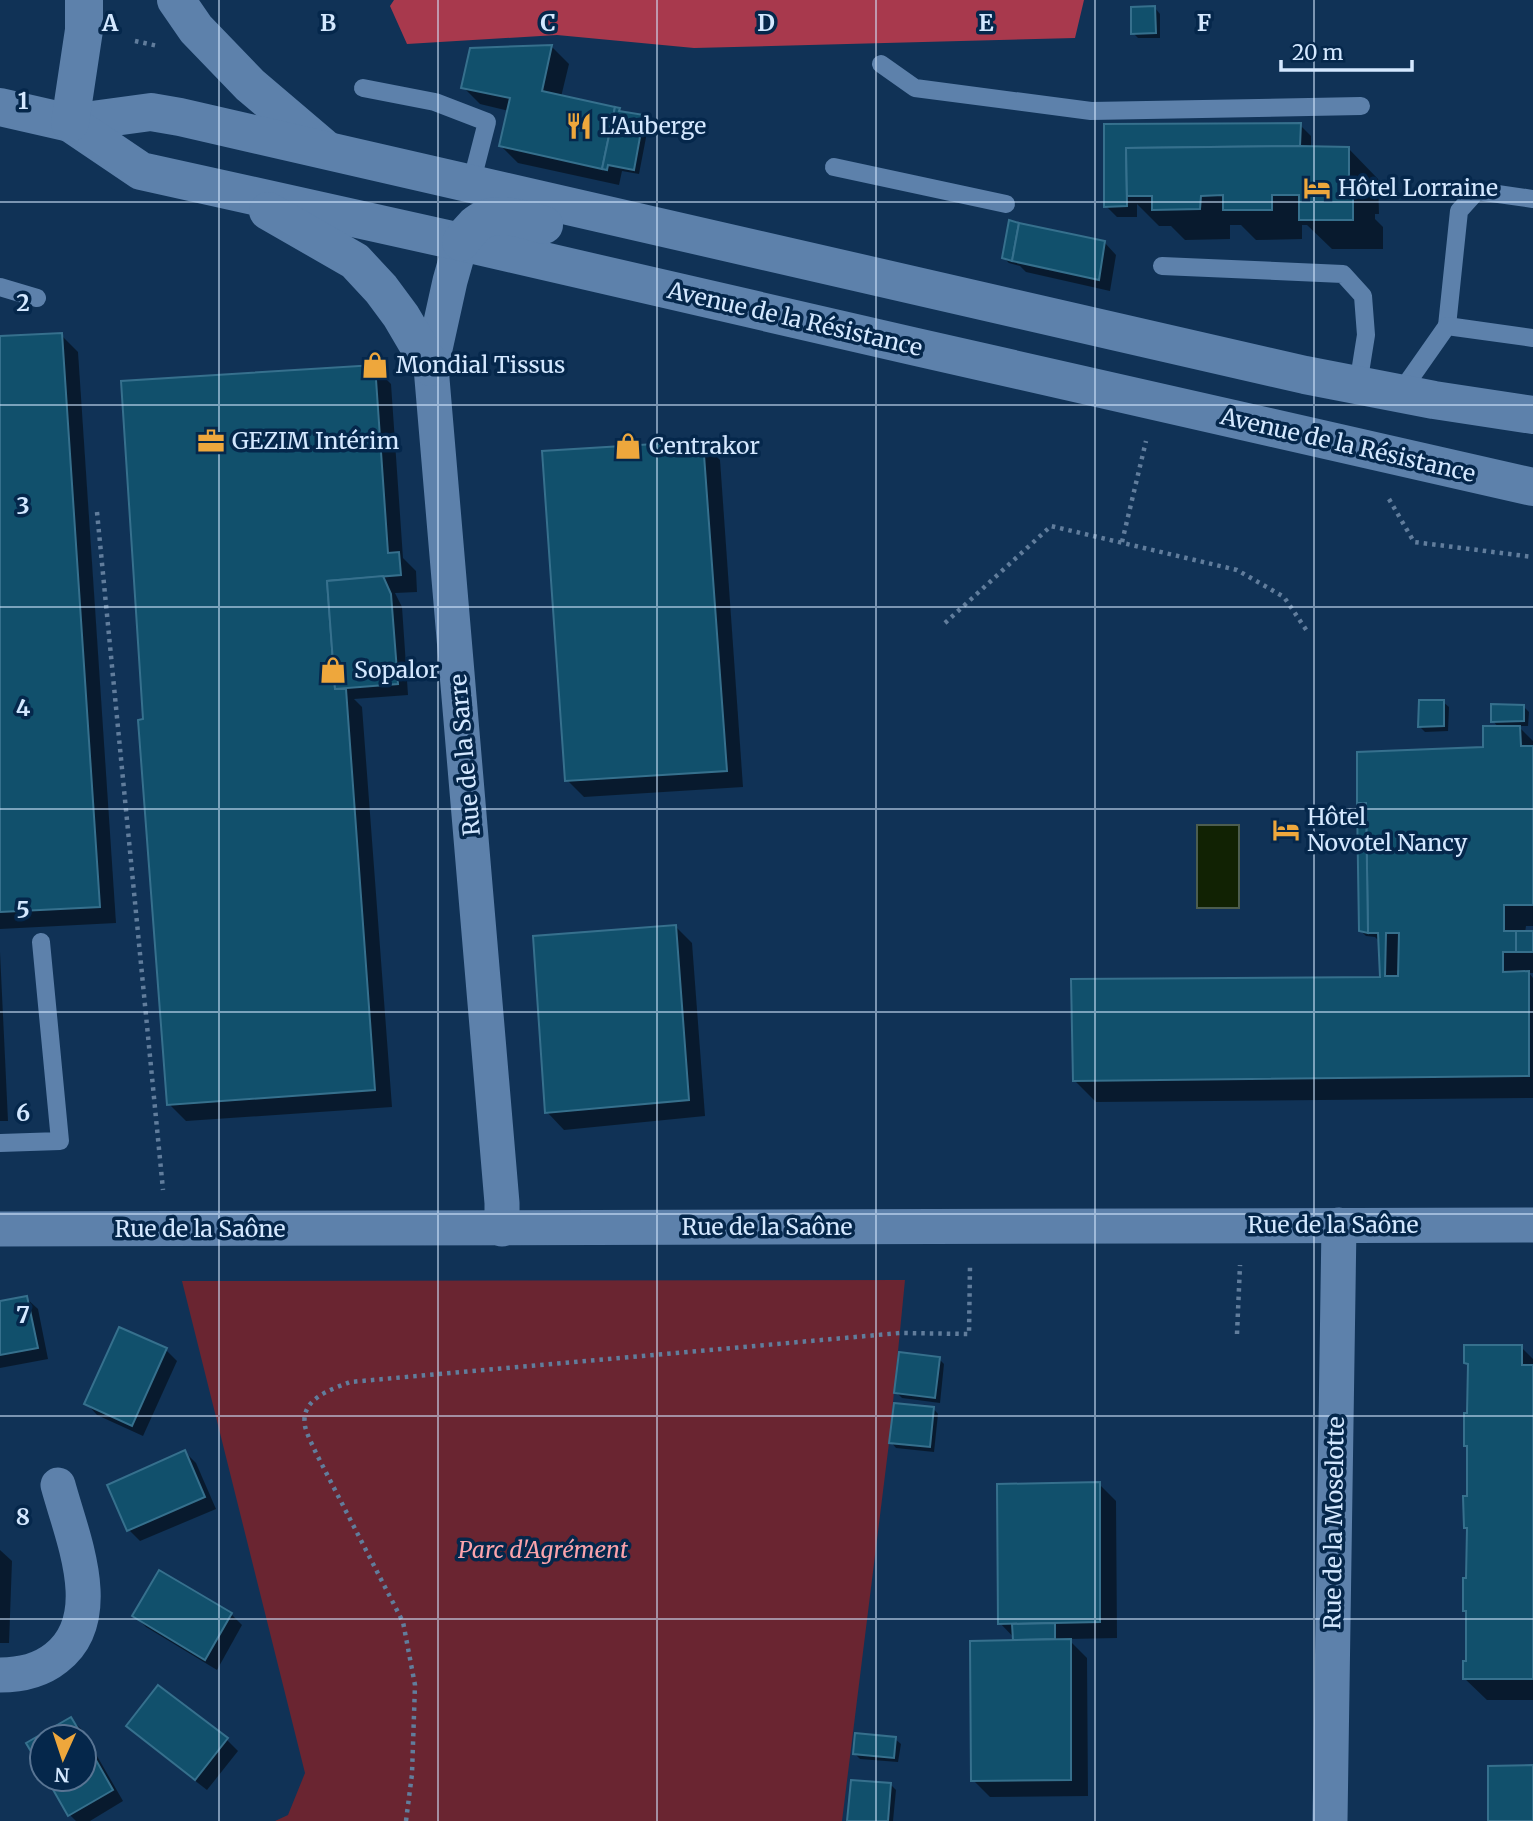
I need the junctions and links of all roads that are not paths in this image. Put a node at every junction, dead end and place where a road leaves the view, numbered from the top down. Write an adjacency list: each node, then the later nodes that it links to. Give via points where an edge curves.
1 (84, 0): 7 (main road)
2 (176, 0): 8 (main road, via 196,29 250,85)
3 (881, 64): 5 (lane, via 915,88 1091,111)
4 (362, 89): 10 (lane, via 435,102 487,122)
5 (1361, 106)
6 (0, 107): 7 (main road, Avenue de la Résistance)
7 (70, 122): 8 (main road, Avenue de la Résistance, via 151,111); 11 (main road, Avenue de la Résistance, via 141,171)
8 (328, 151): 10 (main road, Avenue de la Résistance)
9 (834, 167): 13 (lane)
10 (471, 184): 15 (main road, Avenue de la Résistance)
11 (236, 192): 14 (main road, Avenue de la Résistance); 21 (main road, via 355,261 401,316)
12 (1533, 199): 19 (lane, via 1478,191 1459,211)
13 (1006, 204)
14 (461, 242): 15 (main road, via 483,219 509,216 699,262); 21 (street, Rue de la Sarre); 25 (main road, Avenue de la Résistance)
15 (758, 249): 22 (main road, Avenue de la Résistance)
16 (1162, 266): 22 (lane, via 1343,274 1363,296 1366,335)
17 (0, 287): 18 (lane)
18 (37, 298)
19 (1447, 326): 20 (lane); 23 (lane)
20 (1533, 338)
21 (431, 368): 30 (street, Rue de la Sarre)
22 (1358, 385): 23 (main road, Avenue de la Résistance)
23 (1400, 393): 24 (main road, Avenue de la Résistance)
24 (1533, 415)
25 (1533, 486)
26 (41, 942): 27 (lane, via 60,1141)
27 (0, 1143)
28 (1339, 1224): 29 (street, Rue de la Saône); 30 (street, Rue de la Saône); 34 (street, Rue de la Moselotte)
29 (1533, 1225)
30 (502, 1229): 31 (street, Rue de la Saône)
31 (0, 1230)
32 (58, 1485): 33 (street, via 80,1566 83,1614 66,1651 30,1671)
33 (0, 1675)
34 (1330, 1821)

